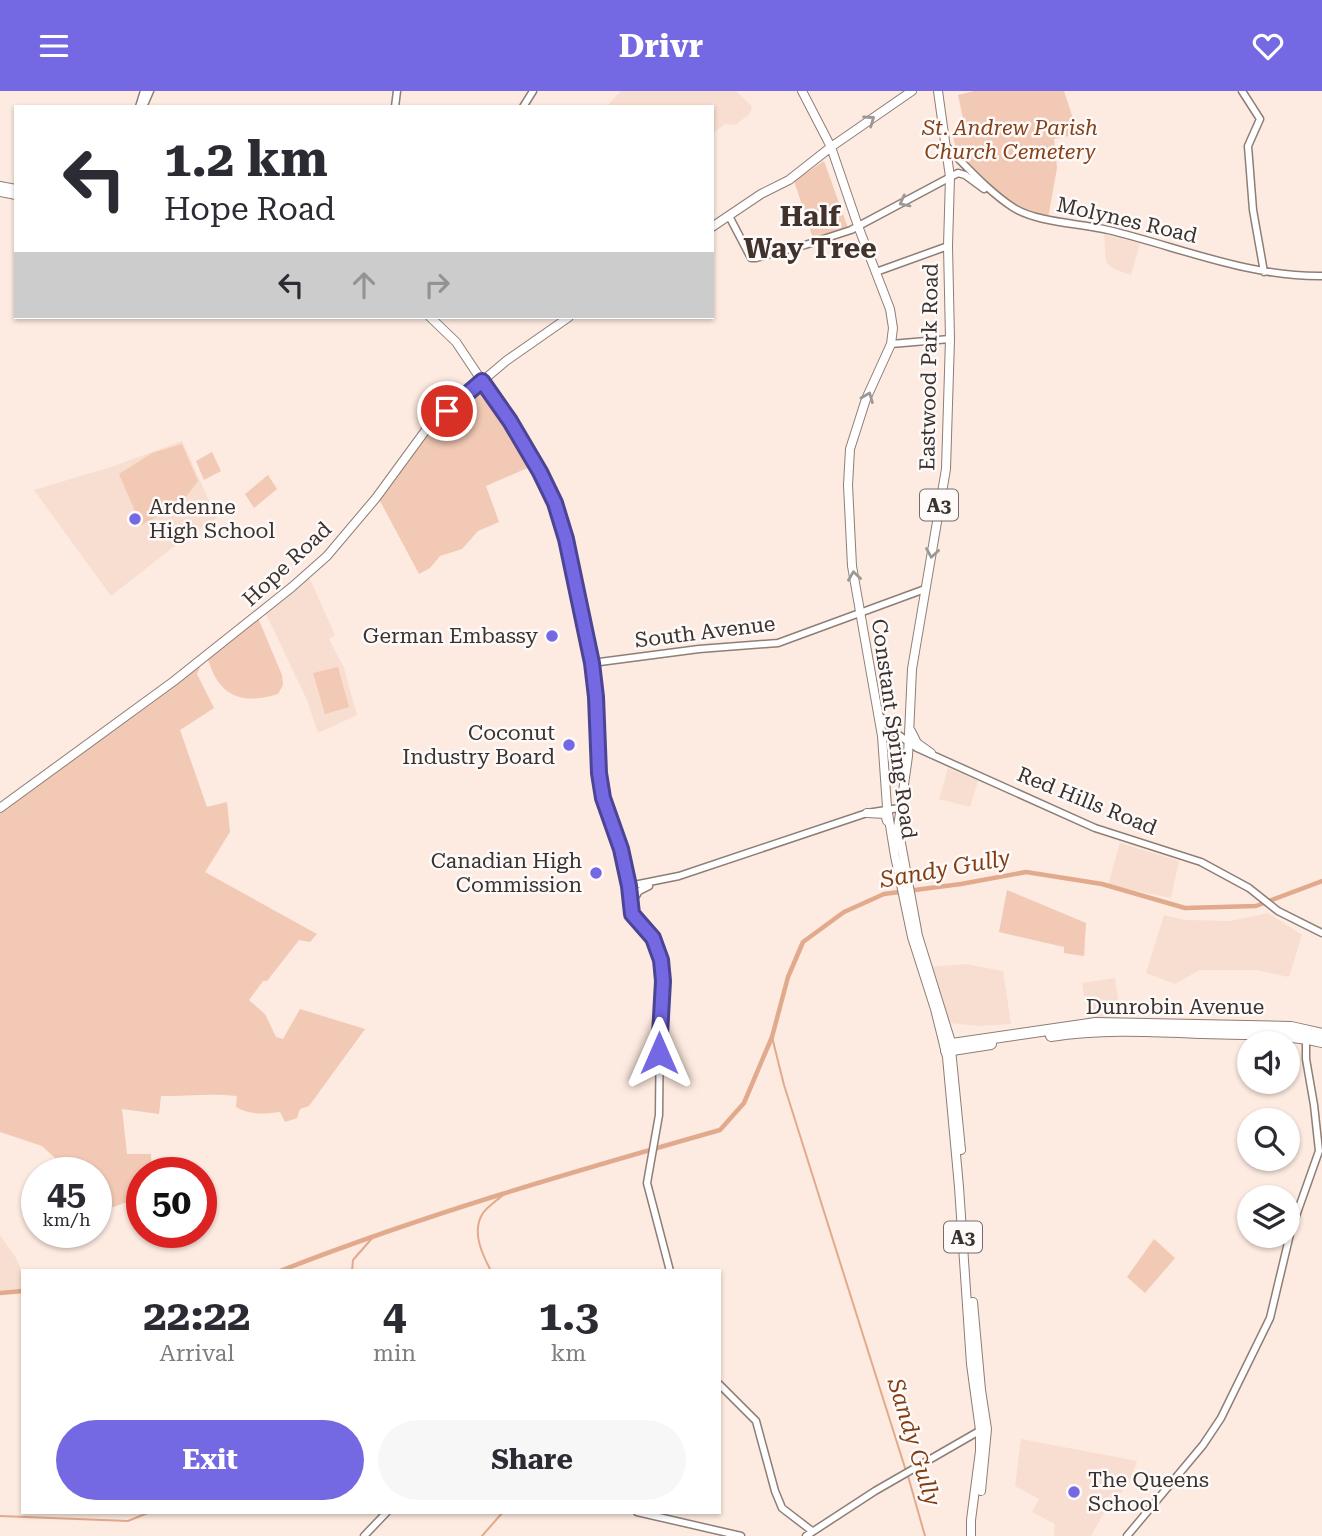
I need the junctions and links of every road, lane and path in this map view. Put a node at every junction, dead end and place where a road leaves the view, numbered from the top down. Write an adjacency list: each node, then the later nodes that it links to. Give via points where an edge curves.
1 (802, 91): 5 (main road, Constant Spring Road)
2 (1242, 91): 14 (main road, via 1259,119 1248,146 1253,210)
3 (912, 92): 5 (main road, one-way to 3)
4 (936, 93): 6 (main road, Eastwood Park Road / A3)
5 (831, 147): 9 (main road, via 789,180); 11 (main road, Constant Spring Road / A3)
6 (946, 147): 7 (main road, Eastwood Park Road / A3); 8 (main road, Molynes Road)
7 (950, 177): 8 (main road, via 963,173); 11 (main road, one-way to 11); 12 (main road, Eastwood Park Road / A3)
8 (1015, 208): 14 (main road, Molynes Road)
9 (729, 216): 10 (main road); 11 (main road, via 751,258)
10 (714, 226)
11 (858, 226): 13 (main road, Constant Spring Road / A3)
12 (948, 247): 13 (main road); 18 (main road, Eastwood Park Road / A3)
13 (876, 272): 19 (main road, Constant Spring Road / A3, via 890,309)
14 (1265, 272): 15 (main road, Molynes Road)
15 (1322, 276)
16 (432, 319): 20 (main road, via 456,342)
17 (566, 319): 20 (main road, Hope Road)
18 (950, 339): 19 (main road); 21 (main road, Eastwood Park Road / A3, one-way to 21, via 946,468)
19 (891, 344): 22 (main road, Constant Spring Road / A3, one-way to 19, via 852,566 848,462 866,399)
20 (482, 381): 23 (main road, via 555,503); 29 (main road, Hope Road, via 428,427 327,556 174,681)
21 (925, 589): 22 (main road, South Avenue); 24 (main road, Eastwood Park Road / A3)
22 (859, 614): 23 (main road, South Avenue, via 778,643); 25 (main road, Constant Spring Road / A3)
23 (592, 663): 36 (main road, via 603,798)
24 (909, 714): 26 (main road, Eastwood Park Road / A3); 27 (main road, via 916,743)
25 (879, 715): 26 (main road, Red Hills Road, via 892,731); 31 (main road, Constant Spring Road / A3)
26 (909, 741): 27 (main road, Red Hills Road); 28 (main road, Eastwood Park Road / A3)
27 (931, 753): 28 (main road, via 913,751); 38 (main road, Red Hills Road, via 1095,828 1201,862)
28 (908, 756): 30 (main road, Eastwood Park Road / A3)
29 (0, 808)
30 (899, 808): 31 (main road); 35 (main road, Constant Spring Road / A3)
31 (888, 809): 32 (main road); 33 (main road, Constant Spring Road / A3)
32 (867, 813): 33 (main road, via 885,814); 34 (main road)
33 (894, 851): 35 (main road, Constant Spring Road / A3)
34 (679, 876): 36 (main road); 37 (main road, via 641,889)
35 (905, 884): 42 (main road, Constant Spring Road / A3, via 940,1002)
36 (629, 886): 37 (main road)
37 (631, 905): 43 (main road, via 634,919 653,938 661,960 659,1115 647,1183)
38 (1322, 933)
39 (1306, 1034): 40 (highway, Dunrobin Avenue); 41 (highway, Dunrobin Avenue); 42 (highway, Dunrobin Avenue, via 1097,1030); 52 (main road, via 1319,1151 1291,1230 1270,1318 1221,1418)
40 (1322, 1034)
41 (1322, 1042)
42 (948, 1047): 45 (main road, Constant Spring Road / A3)
43 (669, 1269)
44 (721, 1386): 48 (main road, via 756,1421 782,1508)
45 (983, 1429): 48 (main road); 51 (main road, Constant Spring Road / A3)
46 (385, 1514): 49 (main road)
47 (646, 1514): 50 (main road)
48 (809, 1533)
49 (364, 1536)
50 (741, 1536)
51 (973, 1536)
52 (1127, 1536)

